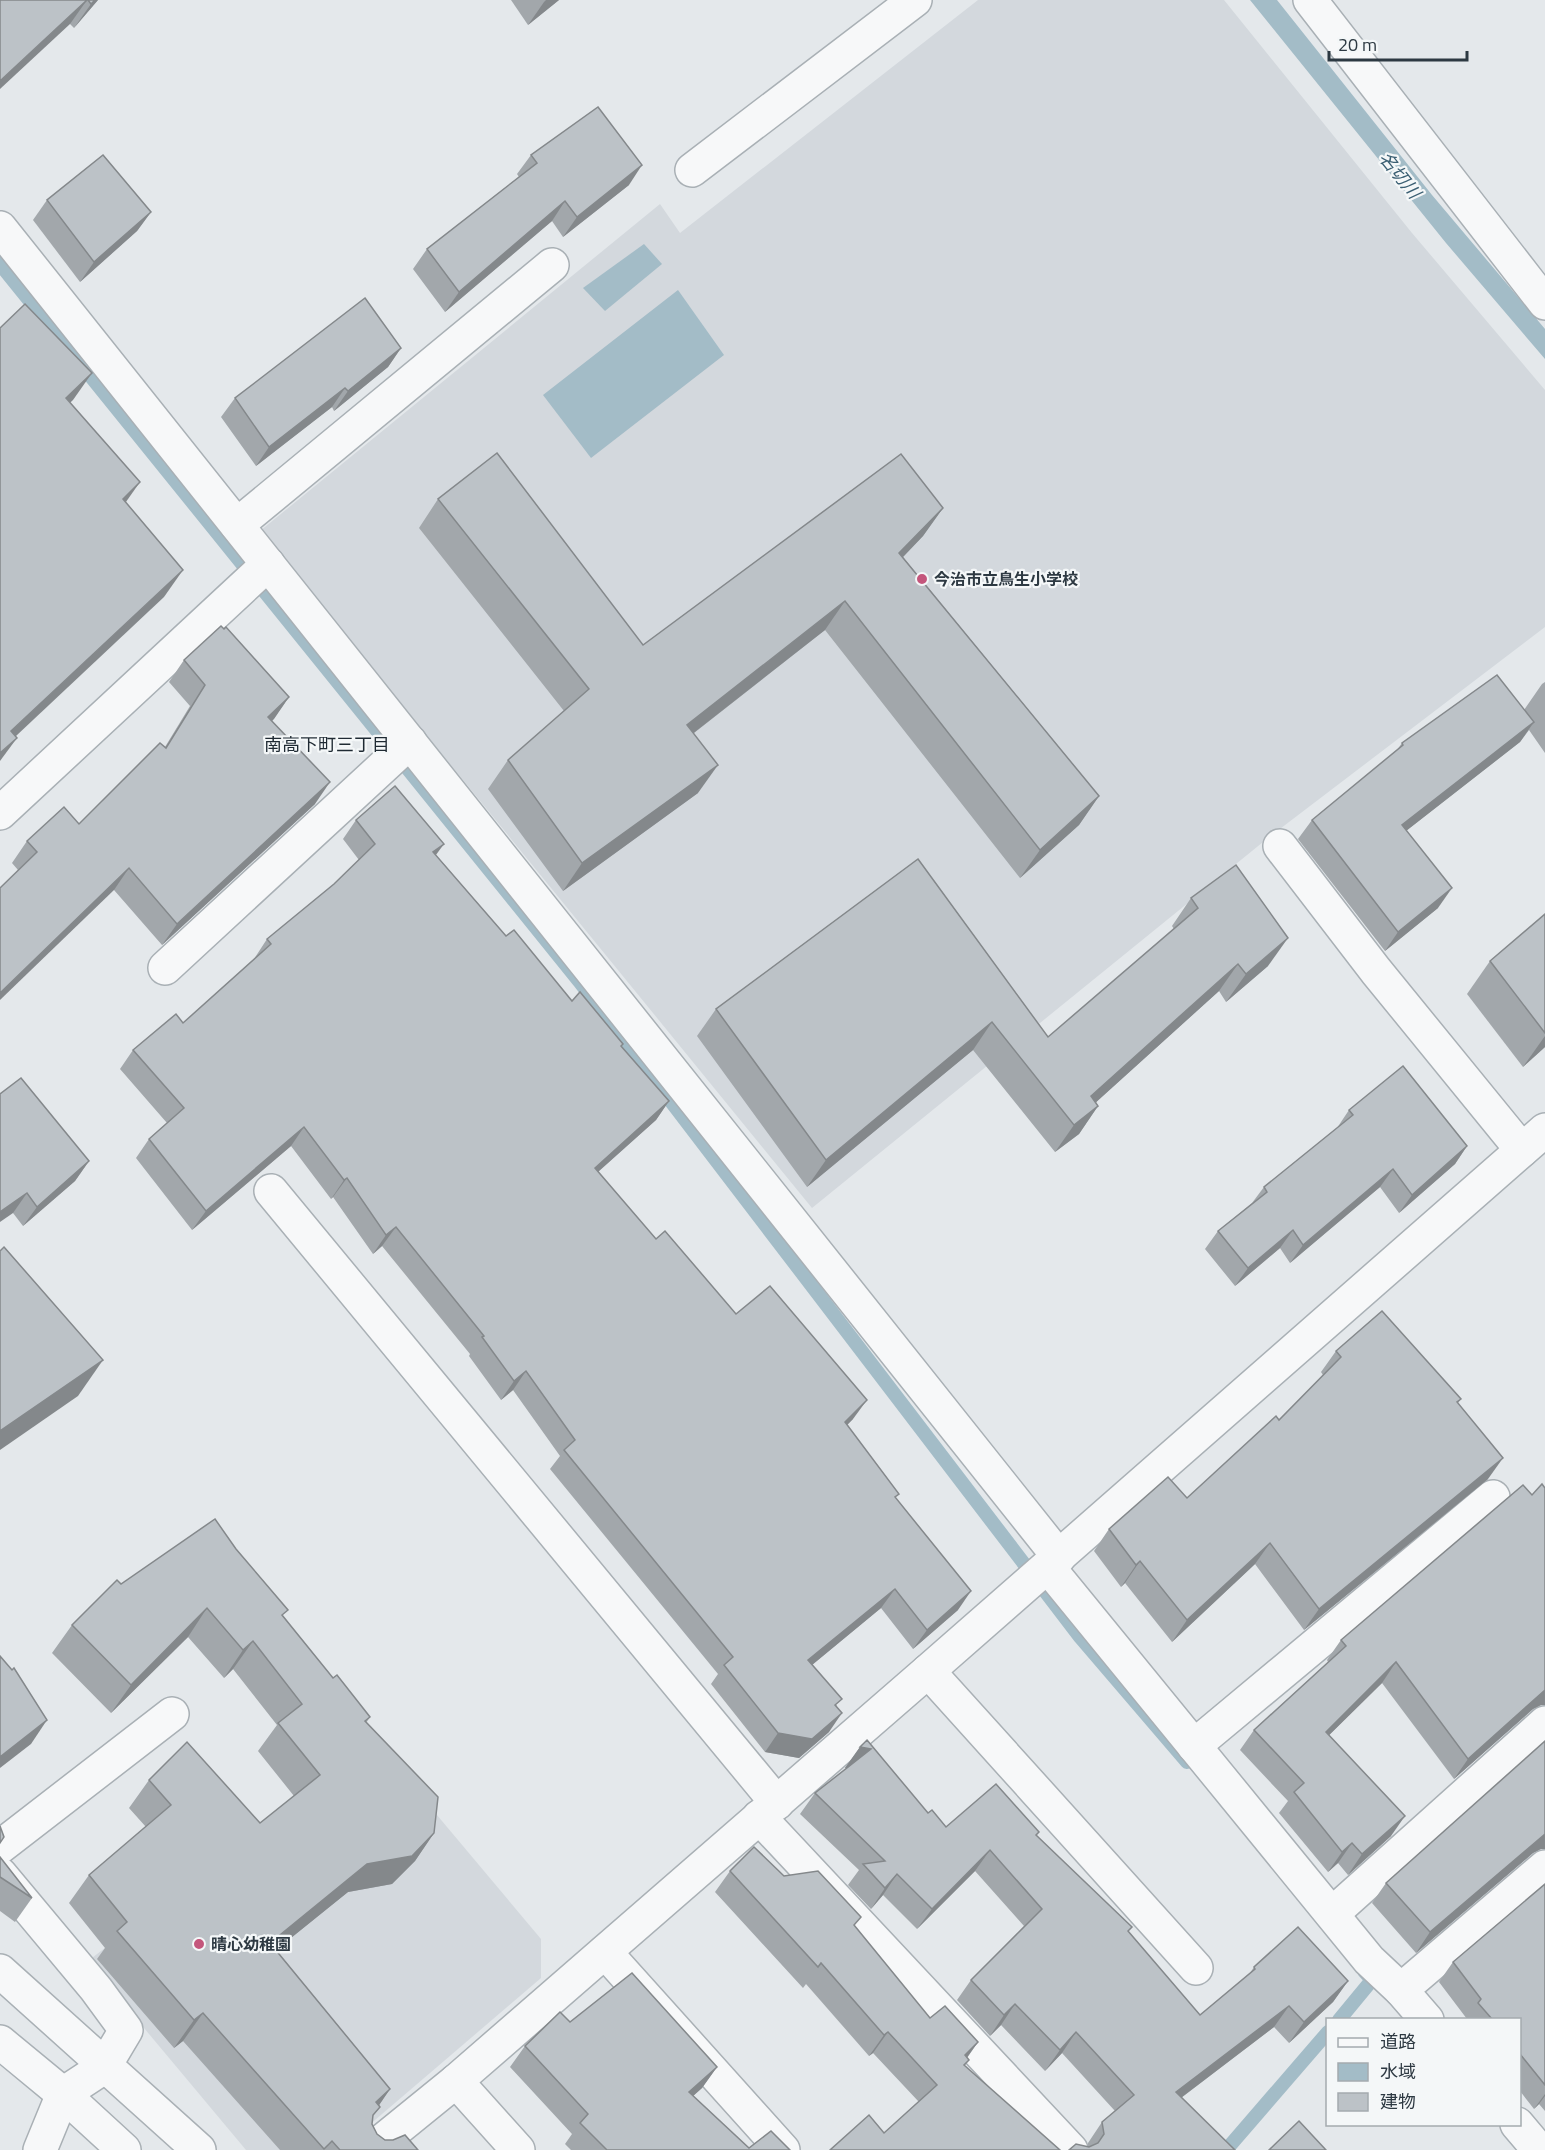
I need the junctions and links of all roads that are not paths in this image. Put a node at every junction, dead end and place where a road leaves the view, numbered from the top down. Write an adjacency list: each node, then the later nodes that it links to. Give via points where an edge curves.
1 (915, 0): 3 (street)
2 (1310, 0): 6 (street)
3 (692, 170)
4 (0, 228): 7 (street)
5 (552, 265): 7 (street)
6 (1545, 303)
7 (237, 525): 8 (street)
8 (268, 564): 9 (street); 10 (street)
9 (410, 742): 12 (street); 16 (street)
10 (0, 813)
11 (1280, 846): 13 (street, via 1376,971)
12 (165, 968)
13 (1533, 1140): 16 (street)
14 (271, 1191): 21 (street)
15 (1493, 1497): 20 (street)
16 (1054, 1562): 17 (street); 20 (street)
17 (928, 1671): 21 (street); 27 (street)
18 (172, 1714): 22 (street)
19 (1545, 1723): 25 (street)
20 (1194, 1746): 25 (street)
21 (768, 1810): 26 (street); 42 (street)
22 (0, 1846)
23 (0, 1874): 32 (street, via 126,2030)
24 (1542, 1877): 29 (street)
25 (1332, 1914): 29 (street, via 1369,1960)
26 (605, 1952): 33 (street); 41 (street)
27 (1196, 1968)
28 (0, 1971): 32 (street)
29 (1401, 1990): 30 (street)
30 (1426, 2018)
31 (0, 2042): 34 (street)
32 (104, 2067): 34 (street); 38 (street)
33 (456, 2081): 39 (street); 40 (street)
34 (63, 2094): 36 (street); 37 (street)
35 (1519, 2126): 43 (street)
36 (40, 2150)
37 (124, 2150)
38 (199, 2150)
39 (370, 2150)
40 (518, 2150)
41 (783, 2150)
42 (1071, 2150)
43 (1539, 2150)

